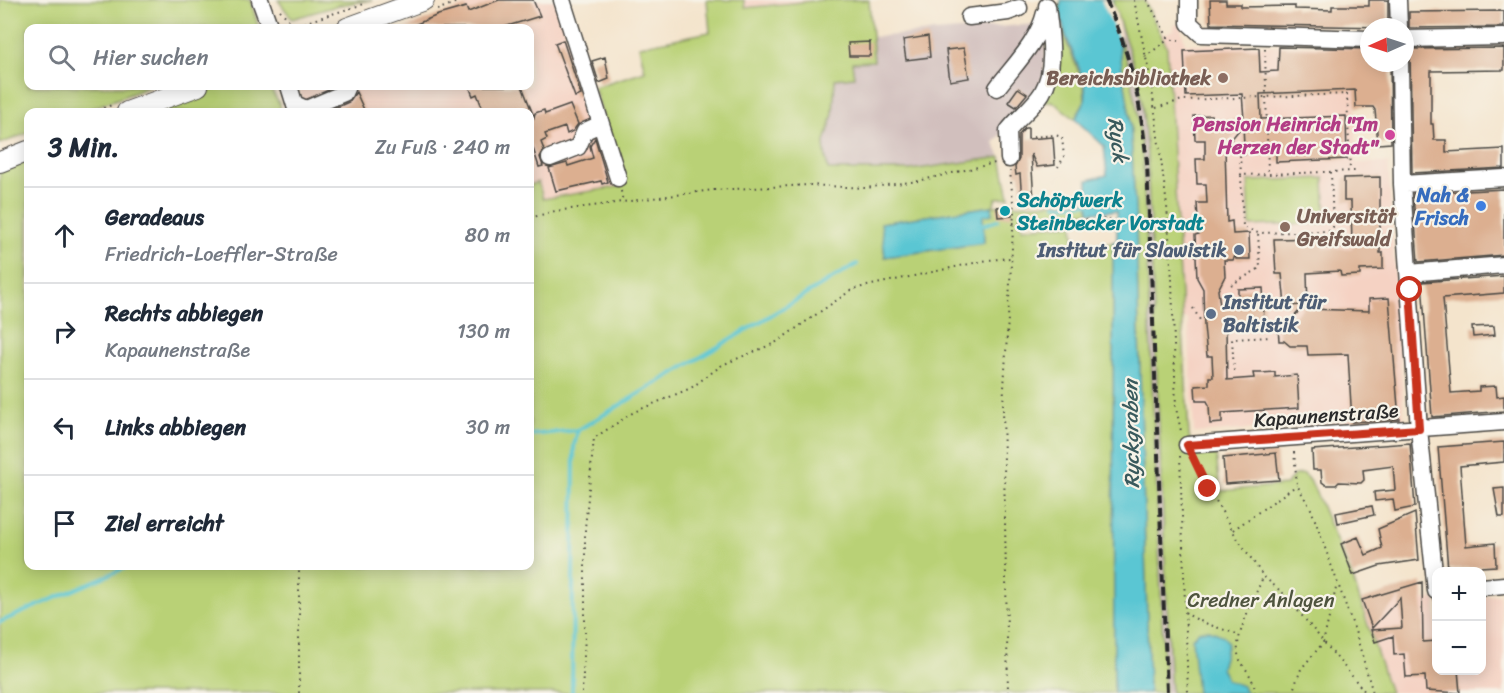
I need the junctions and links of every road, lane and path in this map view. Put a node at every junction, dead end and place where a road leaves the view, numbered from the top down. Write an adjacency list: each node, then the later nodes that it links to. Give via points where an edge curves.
1 (260, 0): 14 (street)
2 (424, 0): 11 (main road)
3 (562, 0): 35 (street)
4 (1134, 0): 24 (path)
5 (1147, 0): 20 (path)
6 (1398, 0): 13 (street)
7 (1047, 3): 9 (street); 26 (street, via 1037,34); 40 (street, via 1049,69 1042,93 1008,131)
8 (1188, 3): 18 (street, via 1192,28 1201,34)
9 (1018, 4): 12 (street, via 1008,12)
10 (278, 8): 15 (path)
11 (373, 17): 16 (path, via 340,10); 17 (main road)
12 (969, 17)
13 (1399, 18)
14 (269, 24)
15 (292, 24)
16 (308, 24)
17 (356, 24)
18 (1264, 37): 21 (street); 30 (path)
19 (1504, 37): 22 (street)
20 (1169, 39): 23 (path); 24 (path)
21 (1360, 39)
22 (1414, 39)
23 (1179, 41)
24 (1145, 57): 34 (path)
25 (1400, 72): 50 (street)
26 (997, 88)
27 (187, 90): 31 (main road)
28 (290, 90): 32 (street)
29 (345, 90): 33 (street)
30 (1266, 97): 34 (path, via 1182,100); 38 (path); 43 (path, via 1347,94)
31 (139, 108)
32 (296, 108)
33 (308, 108)
34 (1155, 108): 66 (path, via 1167,206 1176,408)
35 (601, 124): 39 (street, via 585,131 578,147); 48 (street)
36 (1033, 137): 42 (path, via 1062,137 1064,157)
37 (24, 153): 41 (main road)
38 (1267, 153): 46 (path); 47 (path, via 1240,155)
39 (549, 158)
40 (1004, 161): 51 (path, via 918,182 865,188 809,185 713,190); 53 (path)
41 (0, 162)
42 (1058, 167)
43 (1350, 171): 44 (path); 45 (path)
44 (1355, 171)
45 (1331, 172): 46 (path); 54 (path, via 1333,227 1329,231)
46 (1268, 174): 47 (path)
47 (1240, 176): 54 (path, via 1243,228)
48 (618, 178)
49 (1504, 178): 50 (street)
50 (1402, 184): 57 (street, via 1409,228)
51 (534, 217)
52 (1115, 219): 53 (path)
53 (1013, 223): 55 (path)
54 (1258, 233): 58 (path, via 1260,268)
55 (1010, 258): 79 (path, via 853,289 775,343 722,364 691,388 634,412 594,438 585,528); 80 (path, via 1003,406)
56 (1504, 265): 57 (street)
57 (1409, 273): 64 (street)
58 (1231, 285)
59 (1193, 308): 60 (path)
60 (1200, 320)
61 (1271, 337): 62 (path, via 1232,339)
62 (1234, 371)
63 (1504, 422): 64 (street, Kapaunenstraße)
64 (1419, 429): 65 (street, Kapaunenstraße); 69 (street)
65 (1293, 438): 66 (street, Kapaunenstraße); 67 (path)
66 (1184, 440): 68 (path); 75 (path, via 1180,474)
67 (1297, 484): 68 (path); 72 (path, via 1311,509)
68 (1232, 530): 71 (path)
69 (1433, 567)
70 (299, 570): 78 (path)
71 (1263, 576): 76 (path); 77 (path, via 1284,594)
72 (1337, 584): 77 (path); 85 (path)
73 (1504, 585): 74 (street)
74 (1486, 587)
75 (1185, 612): 76 (path); 81 (path)
76 (1240, 635): 82 (path, via 1240,659)
77 (1323, 643): 83 (path, via 1301,669); 84 (path)
78 (299, 693)
79 (582, 693)
80 (1008, 693)
81 (1188, 693)
82 (1255, 693)
83 (1292, 693)
84 (1366, 693)
85 (1373, 693)

